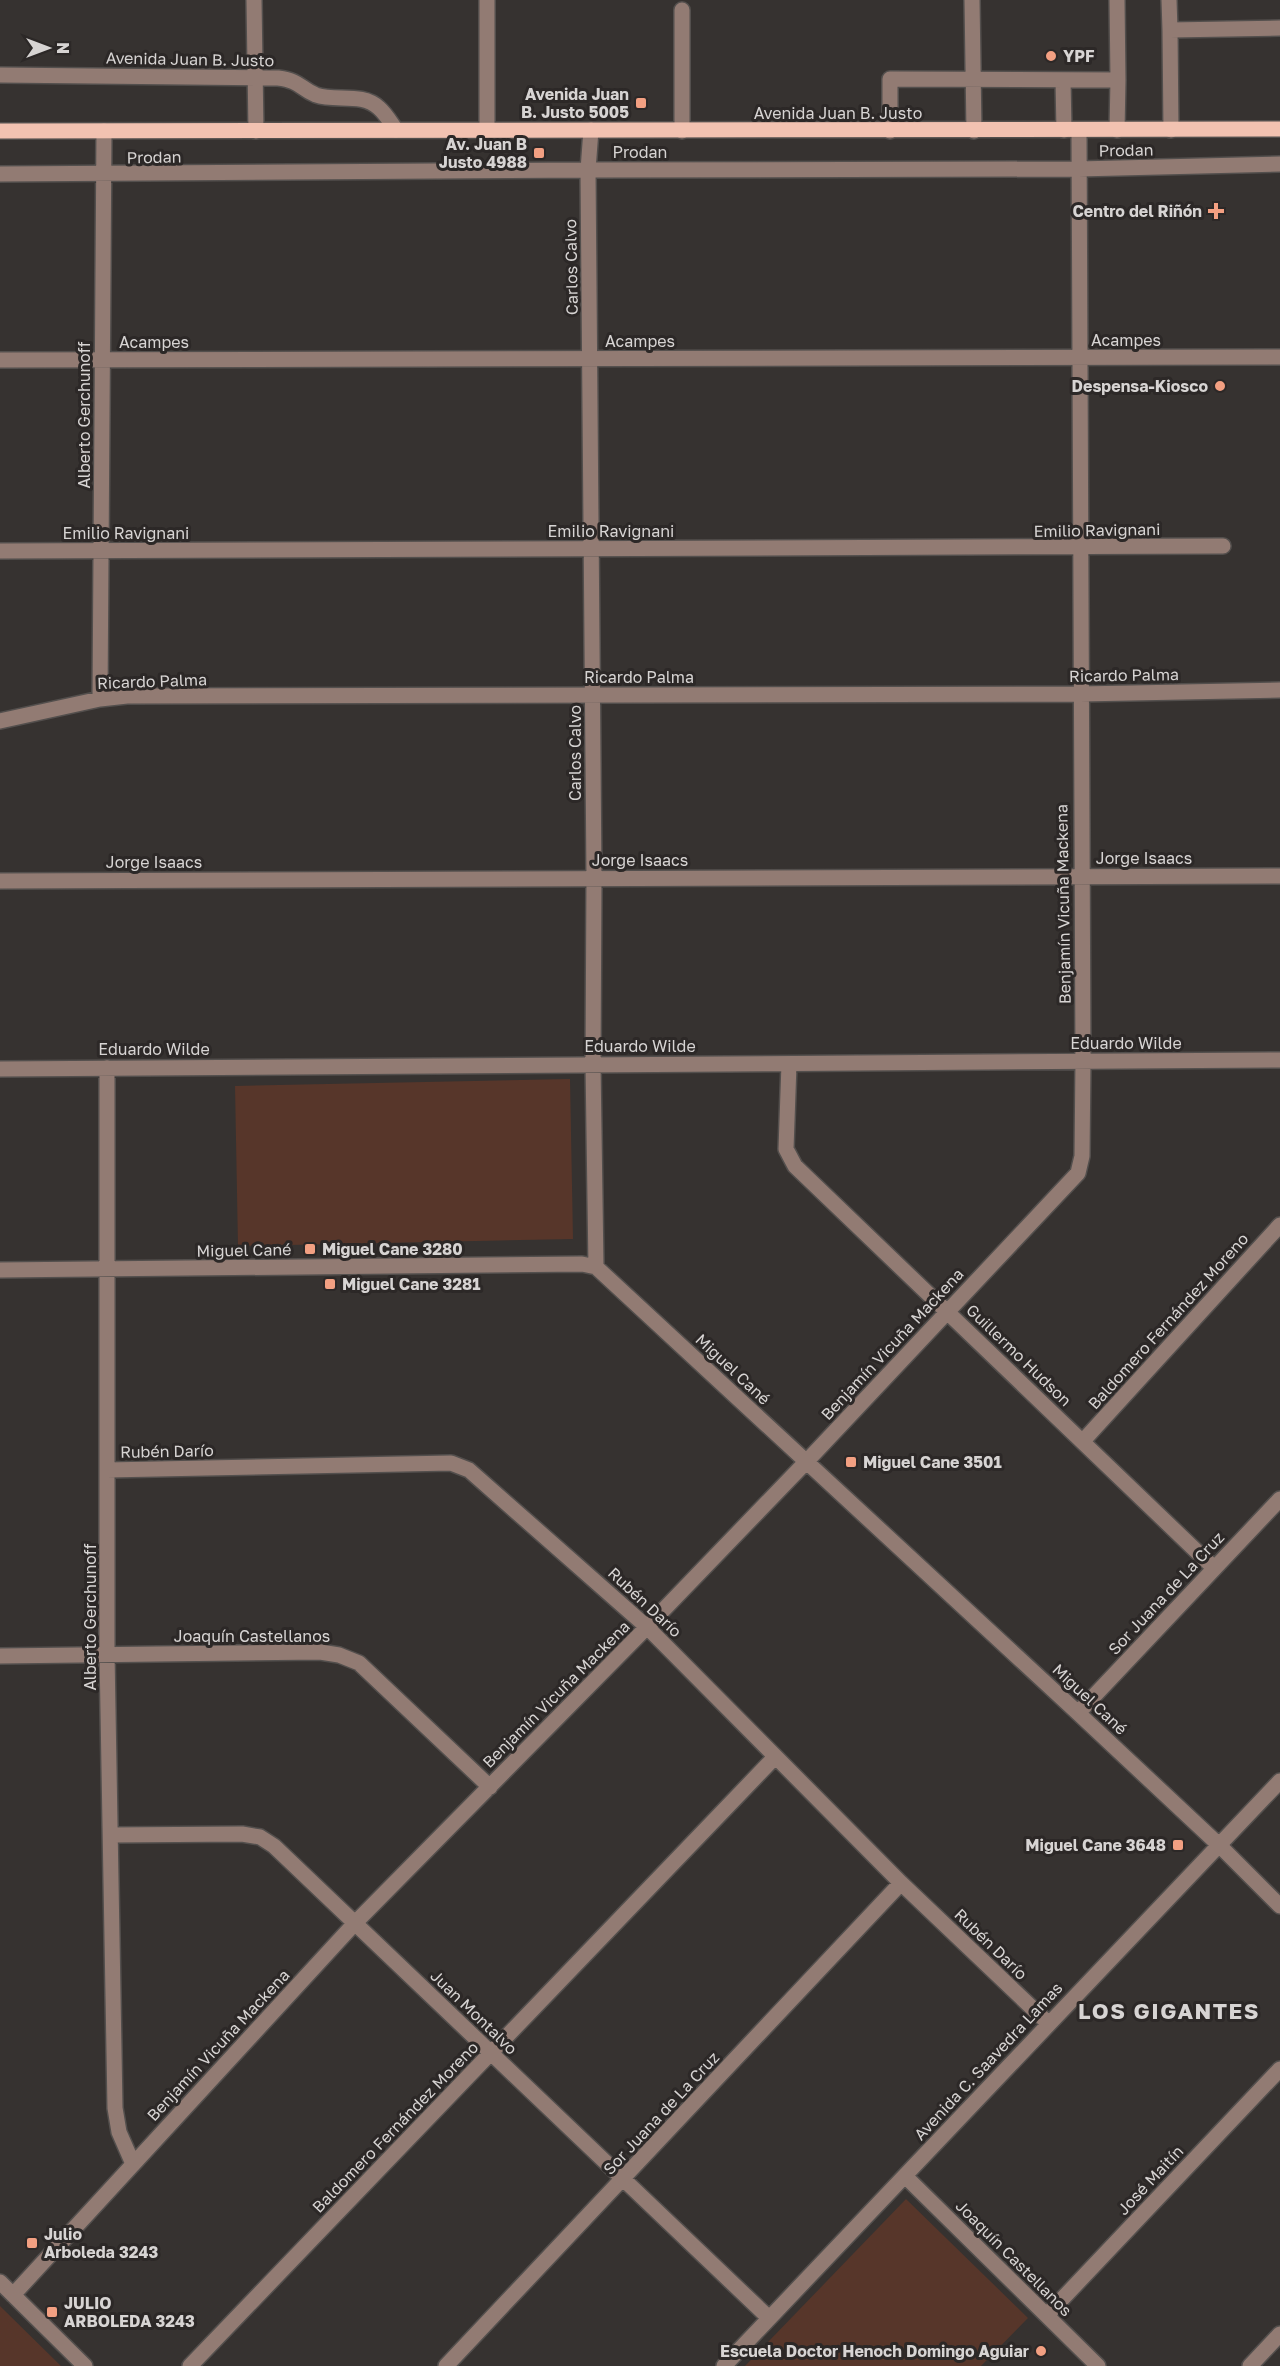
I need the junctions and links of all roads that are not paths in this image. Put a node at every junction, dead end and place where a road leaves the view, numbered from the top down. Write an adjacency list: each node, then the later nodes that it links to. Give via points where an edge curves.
1 (254, 0): 10 (street)
2 (487, 0): 16 (street)
3 (972, 0): 11 (street)
4 (1117, 0): 13 (street)
5 (1170, 0): 8 (street)
6 (682, 10): 24 (street)
7 (1280, 28): 8 (street)
8 (1170, 30): 20 (street)
9 (0, 75): 10 (street, Avenida Juan B. Justo)
10 (255, 78): 15 (street, Avenida Juan B. Justo, via 295,80 314,94 332,99 365,99 379,107); 23 (street)
11 (974, 79): 12 (street); 25 (street, via 890,79); 26 (street)
12 (1063, 80): 13 (street); 18 (street, Benjamín Vicuña Mackena)
13 (1118, 80): 19 (street)
14 (1280, 129): 20 (main road, Avenida Juan B. Justo)
15 (396, 130): 16 (main road, Avenida Juan B. Justo); 23 (main road, Avenida Juan B. Justo)
16 (487, 130): 17 (main road, Avenida Juan B. Justo)
17 (591, 130): 24 (main road, Avenida Juan B. Justo); 29 (street, Carlos Calvo)
18 (1071, 130): 19 (main road, Avenida Juan B. Justo); 26 (main road, Avenida Juan B. Justo); 28 (street, Benjamín Vicuña Mackena)
19 (1117, 130): 20 (main road, Avenida Juan B. Justo)
20 (1171, 130)
21 (0, 131): 22 (main road, Avenida Juan B. Justo)
22 (104, 131): 23 (main road, Avenida Juan B. Justo); 31 (street, Alberto Gerchunoff)
23 (256, 131)
24 (682, 131): 25 (main road, Avenida Juan B. Justo)
25 (890, 131): 26 (main road, Avenida Juan B. Justo)
26 (974, 131)
27 (1280, 164): 28 (street, Prodan)
28 (1078, 169): 29 (street, Prodan); 33 (street, Benjamín Vicuña Mackena)
29 (588, 170): 31 (street, Prodan); 34 (street, Carlos Calvo)
30 (0, 174): 31 (street, Prodan)
31 (103, 175): 36 (street, Alberto Gerchunoff)
32 (1280, 357): 33 (street, Acampes)
33 (1079, 358): 34 (street, Acampes); 38 (street, Benjamín Vicuña Mackena)
34 (591, 359): 36 (street, Acampes); 39 (street, Carlos Calvo)
35 (0, 360): 36 (street, Acampes)
36 (102, 360): 41 (street, Alberto Gerchunoff)
37 (1223, 546): 38 (street, Emilio Ravignani)
38 (1080, 548): 39 (street, Emilio Ravignani); 43 (street, Benjamín Vicuña Mackena)
39 (592, 550): 41 (street, Emilio Ravignani); 44 (street, Carlos Calvo)
40 (0, 551): 41 (street, Emilio Ravignani)
41 (101, 551): 45 (street, Alberto Gerchunoff)
42 (1280, 690): 43 (street, Ricardo Palma)
43 (1080, 694): 44 (street, Ricardo Palma); 48 (street, Benjamín Vicuña Mackena)
44 (593, 695): 45 (street, Ricardo Palma); 49 (street, Carlos Calvo)
45 (100, 699): 46 (street, Ricardo Palma)
46 (0, 721)
47 (1280, 876): 48 (street, Jorge Isaacs)
48 (1080, 877): 49 (street, Jorge Isaacs); 52 (street, Benjamín Vicuña Mackena)
49 (594, 878): 50 (street, Jorge Isaacs); 53 (street, Carlos Calvo)
50 (0, 881)
51 (1280, 1060): 52 (street, Eduardo Wilde)
52 (1083, 1061): 54 (street, Eduardo Wilde); 61 (street, Benjamín Vicuña Mackena, via 1082,1156 1077,1173)
53 (593, 1064): 54 (street, Eduardo Wilde); 55 (street, Eduardo Wilde); 58 (street, Carlos Calvo)
54 (789, 1064): 61 (street, Guillermo Hudson, via 786,1149 795,1166)
55 (107, 1068): 56 (street, Eduardo Wilde); 60 (street, Alberto Gerchunoff)
56 (0, 1069)
57 (1280, 1225): 62 (street, Baldomero Fernández Moreno)
58 (596, 1267): 60 (street, Miguel Cané, via 570,1264); 63 (street, Miguel Cané)
59 (0, 1270): 60 (street, Miguel Cané)
60 (106, 1270): 64 (street, Alberto Gerchunoff)
61 (949, 1311): 62 (street, Guillermo Hudson); 63 (street, Benjamín Vicuña Mackena)
62 (1083, 1441): 66 (street, Guillermo Hudson)
63 (807, 1461): 67 (street, Benjamín Vicuña Mackena); 70 (street, Miguel Cané)
64 (107, 1470): 67 (street, Rubén Darío, via 451,1463 469,1470); 68 (street, Alberto Gerchunoff)
65 (1280, 1499): 66 (street, Sor Juana de La Cruz)
66 (1214, 1568): 70 (street, Sor Juana de La Cruz)
67 (647, 1627): 71 (street, Rubén Darío); 73 (street, Benjamín Vicuña Mackena)
68 (107, 1654): 69 (street, Joaquín Castellanos); 73 (street, Joaquín Castellanos, via 339,1655 359,1663); 74 (street, Alberto Gerchunoff)
69 (0, 1656)
70 (1078, 1713): 75 (street, Miguel Cané)
71 (775, 1757): 76 (street, Rubén Darío); 80 (street, Baldomero Fernández Moreno)
72 (1280, 1781): 75 (street, Avenida C. Saavedra Lamas)
73 (490, 1787): 78 (street, Benjamín Vicuña Mackena)
74 (111, 1835): 78 (street, Juan Montalvo, via 260,1837); 82 (street, Alberto Gerchunoff, via 115,2108 119,2132)
75 (1219, 1845): 77 (street, Miguel Cané); 79 (street, Avenida C. Saavedra Lamas)
76 (901, 1882): 79 (street, Rubén Darío); 84 (street, Sor Juana de La Cruz)
77 (1280, 1906)
78 (355, 1923): 80 (street, Juan Montalvo); 82 (street, Benjamín Vicuña Mackena)
79 (1048, 2023): 83 (street, Avenida C. Saavedra Lamas)
80 (491, 2053): 84 (street, Juan Montalvo); 91 (street, Baldomero Fernández Moreno)
81 (1280, 2069): 87 (street, José Maitín)
82 (133, 2164): 86 (street, Benjamín Vicuña Mackena)
83 (905, 2176): 87 (street, Joaquín Castellanos); 88 (street, Avenida C. Saavedra Lamas)
84 (624, 2180): 88 (street, Juan Montalvo); 92 (street, Sor Juana de La Cruz)
85 (0, 2282): 86 (street)
86 (13, 2295): 90 (street)
87 (1047, 2315): 94 (street, Joaquín Castellanos)
88 (769, 2318): 93 (street, Avenida C. Saavedra Lamas)
89 (1280, 2334): 95 (street)
90 (85, 2366)
91 (190, 2366)
92 (447, 2366)
93 (724, 2366)
94 (1098, 2366)
95 (1250, 2366)

